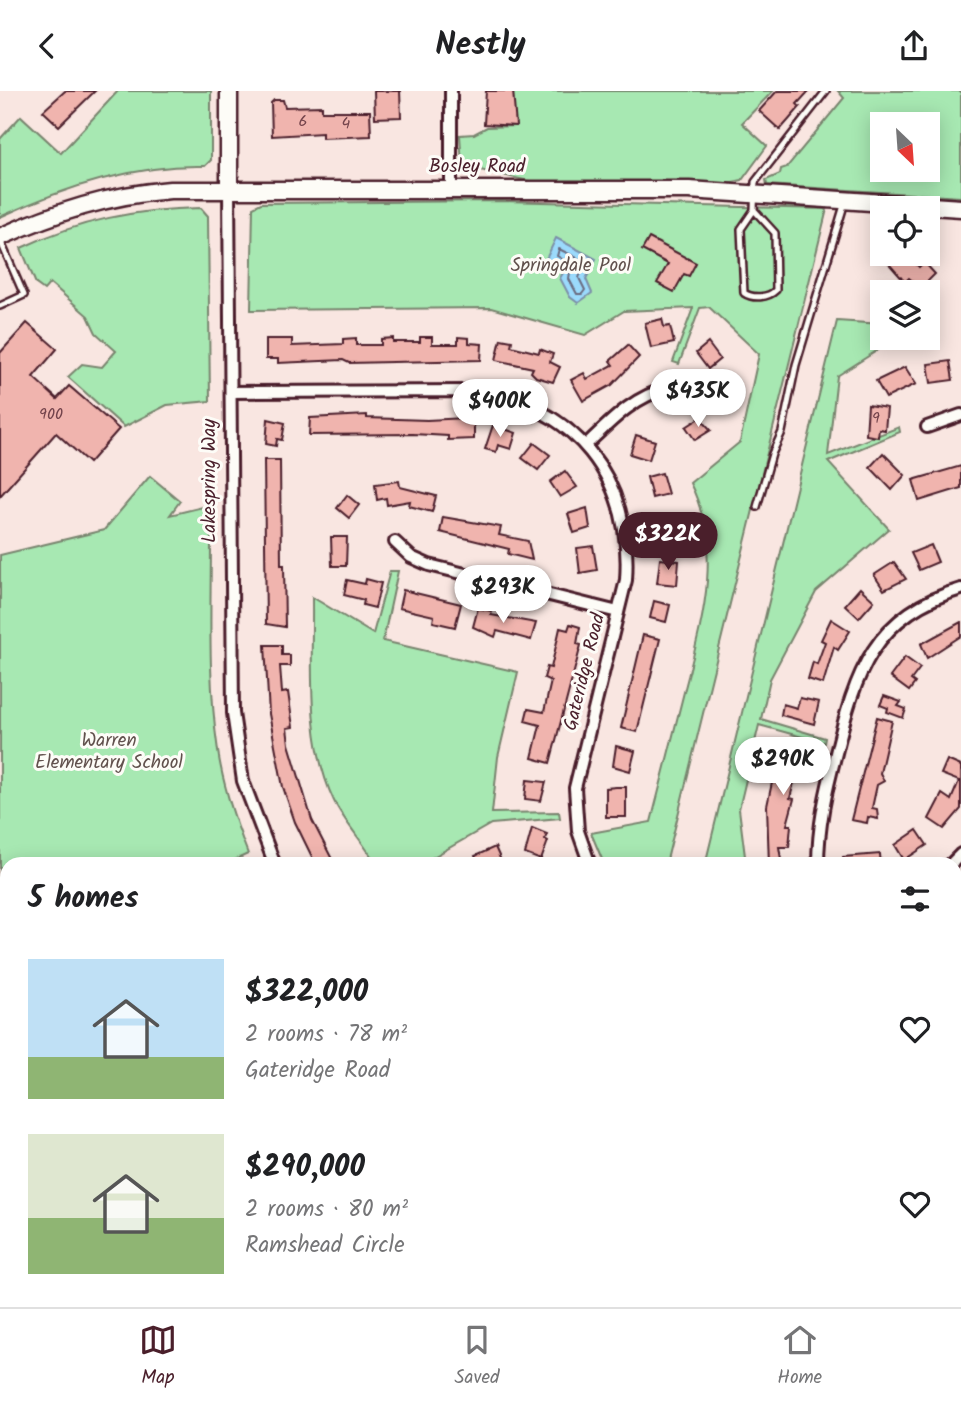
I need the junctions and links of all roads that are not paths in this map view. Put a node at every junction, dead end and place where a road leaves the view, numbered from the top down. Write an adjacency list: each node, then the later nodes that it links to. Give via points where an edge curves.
1 (229, 91): 5 (street, Lakespring Way)
2 (451, 91): 4 (street)
3 (826, 91): 6 (lane, via 755,182)
4 (451, 188): 5 (street, Bosley Road); 6 (street, Bosley Road)
5 (229, 189): 10 (street, Bosley Road, via 117,196 55,213); 13 (street, Lakespring Way)
6 (755, 193): 7 (street, Bosley Road); 9 (lane)
7 (846, 199): 8 (street, Bosley Road); 17 (lane)
8 (961, 208)
9 (754, 210): 9 (lane, via 741,229 742,285 749,296 768,296 776,290 775,233)
10 (0, 238): 11 (lane, via 24,295)
11 (0, 306)
12 (669, 388): 16 (street, via 627,406)
13 (231, 392): 16 (street, Gateridge Road, via 472,391 501,395 548,415); 21 (street, Lakespring Way, via 233,713 243,781)
14 (961, 415): 15 (street)
15 (927, 427)
16 (586, 445): 20 (street, Gateridge Road, via 605,471 622,515 628,557)
17 (757, 507)
18 (396, 542): 20 (street, via 411,557 429,565)
19 (961, 589): 23 (street, via 915,608 891,626 858,673 820,815)
20 (618, 612): 22 (street, Gateridge Road, via 575,788 578,831)
21 (272, 857)
22 (587, 857)
23 (818, 857)

